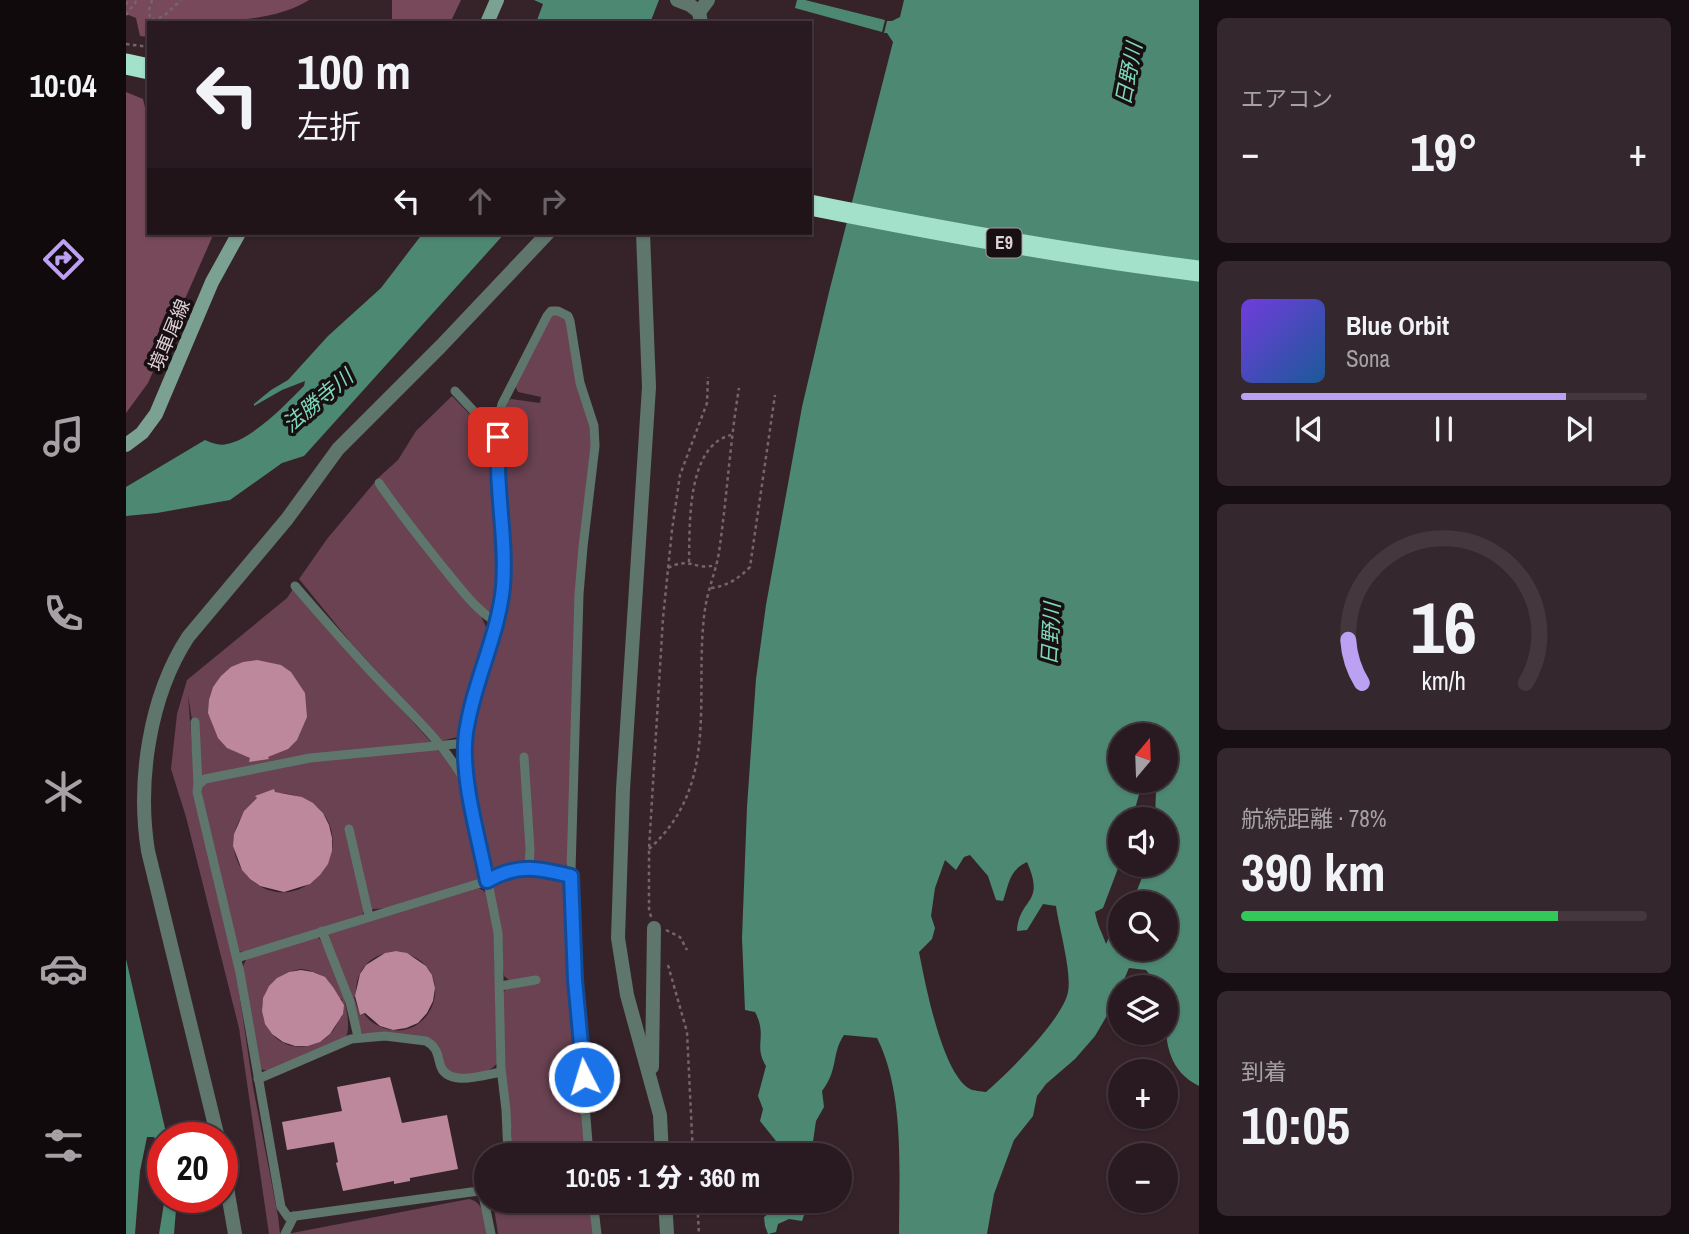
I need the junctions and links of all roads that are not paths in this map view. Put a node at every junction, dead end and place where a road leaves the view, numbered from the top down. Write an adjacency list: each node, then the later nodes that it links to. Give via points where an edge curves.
1 (497, 0): 4 (main road)
2 (708, 0): 3 (street)
3 (692, 10)
4 (488, 21)
5 (812, 205): 10 (highway, E9, via 961,236)
6 (812, 214): 11 (highway, E9, via 974,246)
7 (238, 235): 14 (main road, 境車尾線, via 212,282 156,414)
8 (546, 235): 38 (street, via 338,449 287,519 188,637 169,671 146,763 143,824)
9 (643, 235): 37 (street, via 649,387 618,938 627,995)
10 (1199, 271)
11 (1199, 279)
12 (455, 391): 13 (lane)
13 (498, 437): 17 (lane, via 503,581); 26 (lane, via 502,404 547,316 551,311 564,312 570,321 595,446 579,594)
14 (126, 445)
15 (379, 483): 17 (lane, via 466,595)
16 (295, 586): 20 (lane)
17 (496, 622): 19 (lane, via 468,720)
18 (195, 722): 22 (lane)
19 (466, 743): 20 (lane); 23 (lane)
20 (441, 745): 22 (lane, via 310,758 205,779); 23 (lane)
21 (524, 757): 25 (lane)
22 (198, 785): 31 (lane)
23 (470, 791): 27 (lane)
24 (349, 830): 28 (lane)
25 (529, 868): 26 (lane); 27 (lane)
26 (571, 876): 40 (lane)
27 (487, 881): 28 (lane); 33 (lane, via 498,933)
28 (369, 916): 29 (lane)
29 (322, 931): 31 (lane); 34 (lane, via 350,1002)
30 (654, 935): 37 (street)
31 (237, 958): 36 (lane)
32 (536, 980): 33 (lane)
33 (500, 986): 35 (lane)
34 (358, 1037): 35 (lane, via 426,1041 437,1049 441,1069 454,1078); 36 (lane)
35 (501, 1072): 39 (lane)
36 (258, 1079): 47 (lane, via 281,1207 288,1217)
37 (651, 1083): 41 (street)
38 (214, 1122)
39 (507, 1143)
40 (588, 1143)
41 (661, 1143)
42 (474, 1189): 47 (lane)
43 (231, 1213): 48 (street)
44 (488, 1213): 50 (lane)
45 (595, 1213): 51 (lane)
46 (666, 1213): 52 (street)
47 (294, 1216): 49 (lane)
48 (235, 1233)
49 (285, 1234)
50 (491, 1234)
51 (597, 1234)
52 (667, 1234)

